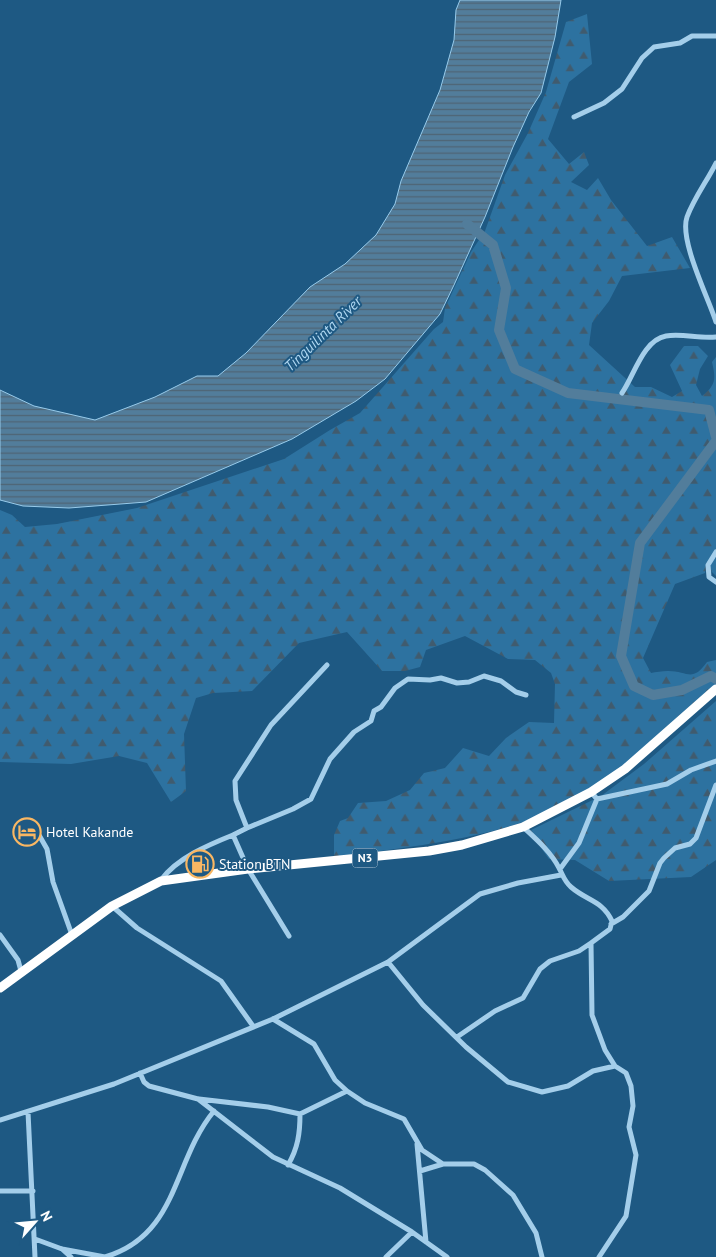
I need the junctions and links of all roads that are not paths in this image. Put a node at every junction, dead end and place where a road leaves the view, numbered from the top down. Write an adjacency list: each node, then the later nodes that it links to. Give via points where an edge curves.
1 (716, 36): 2 (street, via 692,36 680,43 654,47 642,58 622,89 604,103)
2 (574, 117)
3 (716, 163): 4 (street, via 687,217 684,232)
4 (716, 322)
5 (716, 337): 6 (street, via 664,336 646,349)
6 (622, 393)
7 (716, 552): 8 (street, via 708,565 709,577)
8 (716, 582)
9 (327, 665): 16 (street, via 271,725 235,781 236,800)
10 (716, 689): 14 (highway, N3)
11 (526, 695): 16 (street, via 484,676 458,683 441,678 408,679 395,688 374,711 371,721 354,732 330,759 311,799 294,810)
12 (716, 761): 14 (street, via 667,784)
13 (716, 785): 24 (street, via 696,838 690,844 675,848 664,858 649,891 624,917)
14 (594, 795): 15 (highway, N3); 20 (street, via 579,843)
15 (523, 827): 19 (highway, N3, via 429,851); 20 (street, via 545,848)
16 (247, 828): 18 (street)
17 (39, 835): 26 (street, via 47,848 53,882)
18 (233, 835): 19 (street); 22 (street, via 211,844 168,870)
19 (248, 869): 22 (highway, N3); 27 (street)
20 (560, 869): 21 (street)
21 (561, 875): 24 (street, via 572,888 601,904); 29 (street, via 480,894)
22 (160, 881): 23 (highway, N3)
23 (112, 906): 26 (highway, N3); 33 (street, via 137,928 221,981)
24 (612, 924): 28 (street)
25 (0, 935): 30 (street, via 18,960)
26 (72, 935): 30 (highway, N3)
27 (288, 936)
28 (591, 943): 34 (street, via 579,951 550,961 540,969 523,998 495,1011); 35 (street, via 592,1015 605,1050)
29 (388, 962): 32 (street); 34 (street, via 423,1004)
30 (21, 971): 31 (highway, N3)
31 (0, 988)
32 (273, 1019): 33 (street); 37 (street, via 314,1044 335,1080)
33 (252, 1026): 36 (street)
34 (457, 1037): 35 (street, via 497,1075 508,1082 542,1092 568,1086 593,1071)
35 (615, 1066): 59 (street, via 626,1073 633,1091 629,1127 636,1155 626,1216)
36 (140, 1073): 38 (street, via 149,1086); 40 (street)
37 (347, 1091): 41 (street); 43 (street, via 365,1103 404,1119)
38 (198, 1099): 39 (street); 41 (street)
39 (214, 1111): 44 (street, via 272,1158); 55 (street, via 187,1157 165,1212 153,1227 123,1252)
40 (28, 1112): 42 (street); 48 (street)
41 (300, 1114): 44 (street, via 300,1133)
42 (0, 1120)
43 (416, 1141): 45 (street, via 422,1150); 46 (street)
44 (288, 1164): 49 (street, via 340,1188)
45 (443, 1164): 46 (street); 58 (street, via 474,1164 513,1195 536,1233)
46 (420, 1171): 51 (street)
47 (0, 1190): 48 (street)
48 (33, 1191): 50 (street)
49 (412, 1232): 51 (street); 56 (street)
50 (35, 1239): 52 (street); 53 (street)
51 (426, 1242): 57 (street)
52 (62, 1249): 54 (street); 55 (street)
53 (35, 1257)
54 (71, 1257)
55 (105, 1257)
56 (386, 1257)
57 (447, 1257)
58 (542, 1257)
59 (599, 1257)

